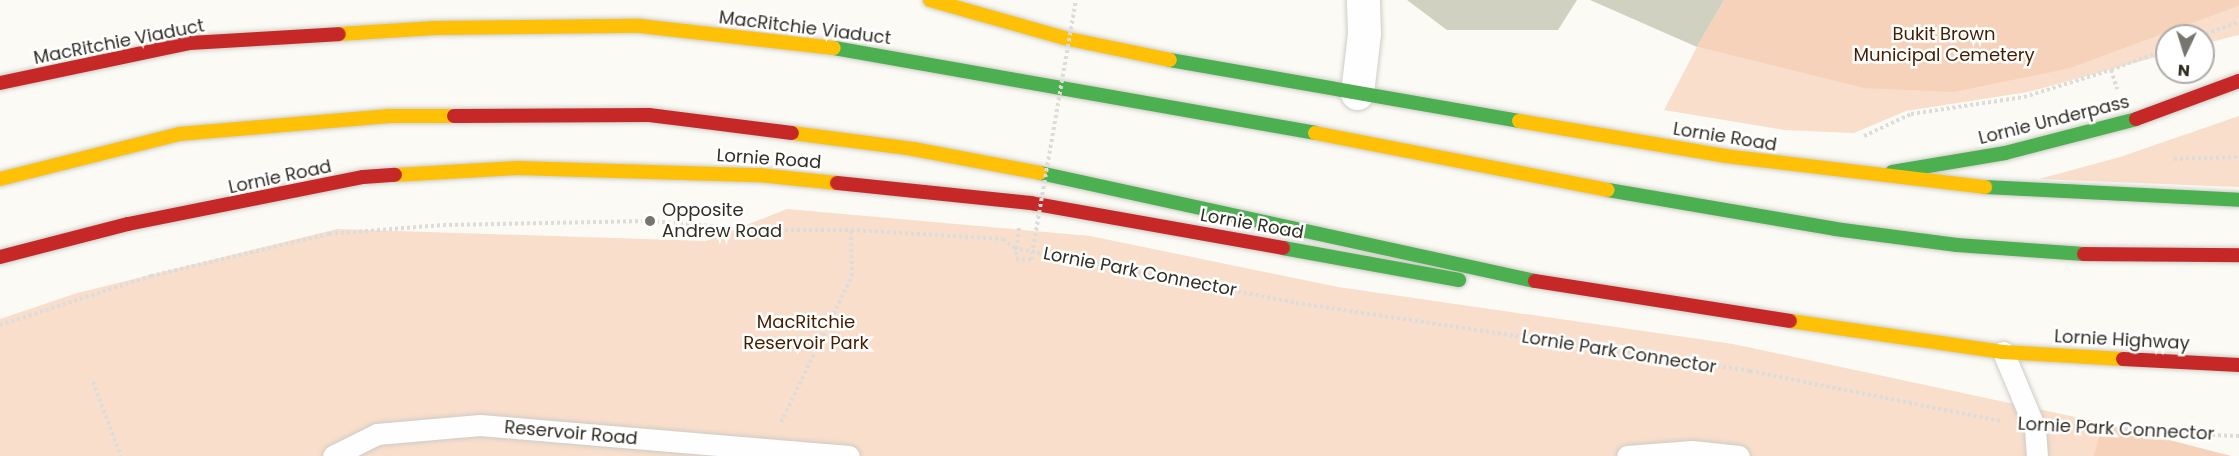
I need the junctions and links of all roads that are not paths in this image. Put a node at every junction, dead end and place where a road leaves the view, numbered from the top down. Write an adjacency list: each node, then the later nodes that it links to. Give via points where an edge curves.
1 (930, 0): 5 (main road, Lornie Road, via 1064,38)
2 (1364, 0): 5 (street)
3 (2239, 81): 6 (main road, Lornie Underpass, via 2128,122 2005,153)
4 (0, 83): 9 (main road, MacRitchie Viaduct, via 189,43 435,28 640,26 856,50 1823,228 1957,245 2074,254)
5 (1357, 93): 6 (main road, Lornie Road, via 1725,156)
6 (1873, 175): 8 (main road, Lornie Road, via 2018,191)
7 (0, 180): 11 (main road, Lornie Road, via 179,134 389,116 649,116 913,149 1013,166)
8 (2239, 200)
9 (2239, 255)
10 (0, 257): 11 (main road, Lornie Road, via 128,224 363,177 539,169 759,175 1031,203 1509,289)
11 (1534, 281): 12 (main road, Lornie Road)
12 (2003, 352): 13 (main road, Lornie Highway); 18 (lane, via 2035,428)
13 (2239, 365)
14 (333, 456): 15 (lane, Reservoir Road, via 377,434 480,425)
15 (849, 456)
16 (1627, 456): 17 (lane, via 1692,451)
17 (1739, 456)
18 (2037, 456)

